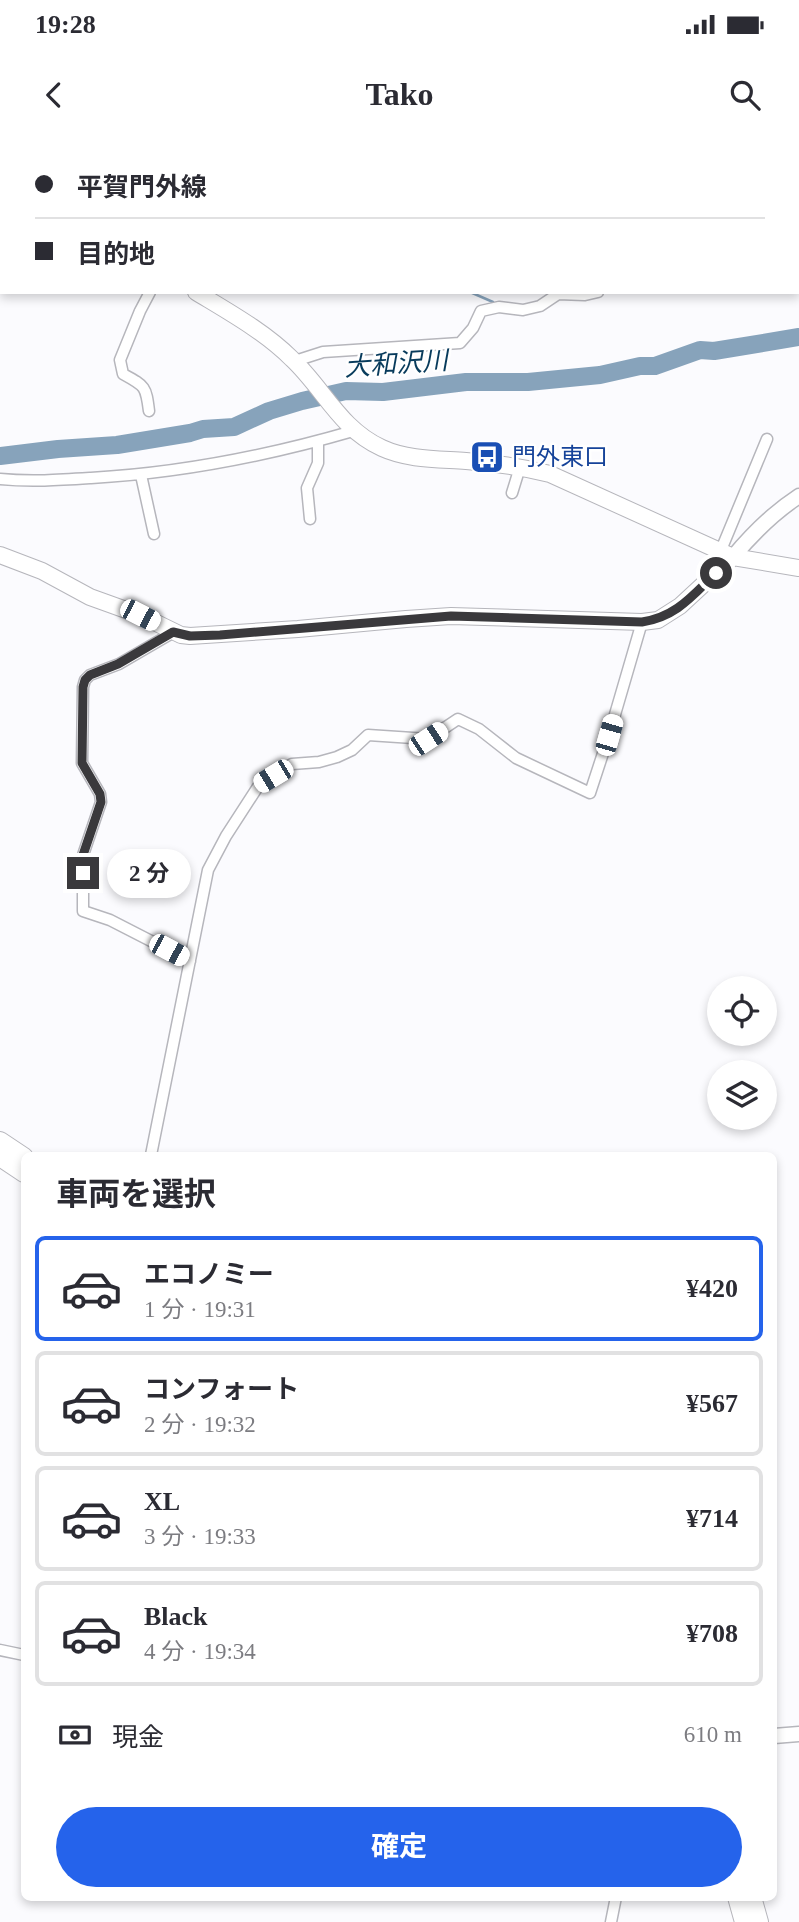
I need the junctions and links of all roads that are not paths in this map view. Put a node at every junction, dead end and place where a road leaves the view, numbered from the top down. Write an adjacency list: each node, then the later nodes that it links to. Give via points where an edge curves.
1 (149, 294): 7 (street, via 120,360 123,374 147,389)
2 (199, 294): 6 (main road, via 261,333)
3 (558, 294): 6 (street, via 523,310 499,307 481,311 460,343 323,352)
4 (558, 294): 5 (street)
5 (589, 294)
6 (298, 364): 8 (main road)
7 (149, 411)
8 (350, 428): 10 (street); 11 (main road, via 384,449 404,455)
9 (767, 439): 18 (street)
10 (318, 441): 12 (street, via 240,460); 16 (street, via 318,463 307,488)
11 (520, 467): 14 (street); 18 (main road, via 550,474)
12 (141, 475): 13 (street); 17 (street)
13 (0, 479)
14 (512, 493)
15 (799, 496): 18 (street)
16 (310, 519)
17 (154, 534)
18 (727, 554): 20 (main road); 21 (main road, via 681,606 658,620)
19 (0, 555): 22 (main road)
20 (799, 568)
21 (642, 622): 22 (main road, via 451,616 220,635); 23 (street, via 590,793 516,758 458,719 428,739 368,735 337,757 292,764 259,785 208,870)
22 (173, 632): 23 (street, via 85,680 82,763 101,802 83,855 83,911)
23 (190, 961): 25 (street)
24 (0, 1141): 26 (highway)
25 (152, 1152)
26 (21, 1155)
27 (0, 1157): 28 (highway)
28 (21, 1171)
29 (0, 1650): 30 (street)
30 (21, 1654)
31 (799, 1734): 32 (street)
32 (777, 1736)
33 (615, 1901): 36 (street)
34 (738, 1901): 37 (highway)
35 (753, 1901): 38 (highway)
36 (611, 1922)
37 (744, 1922)
38 (759, 1922)

